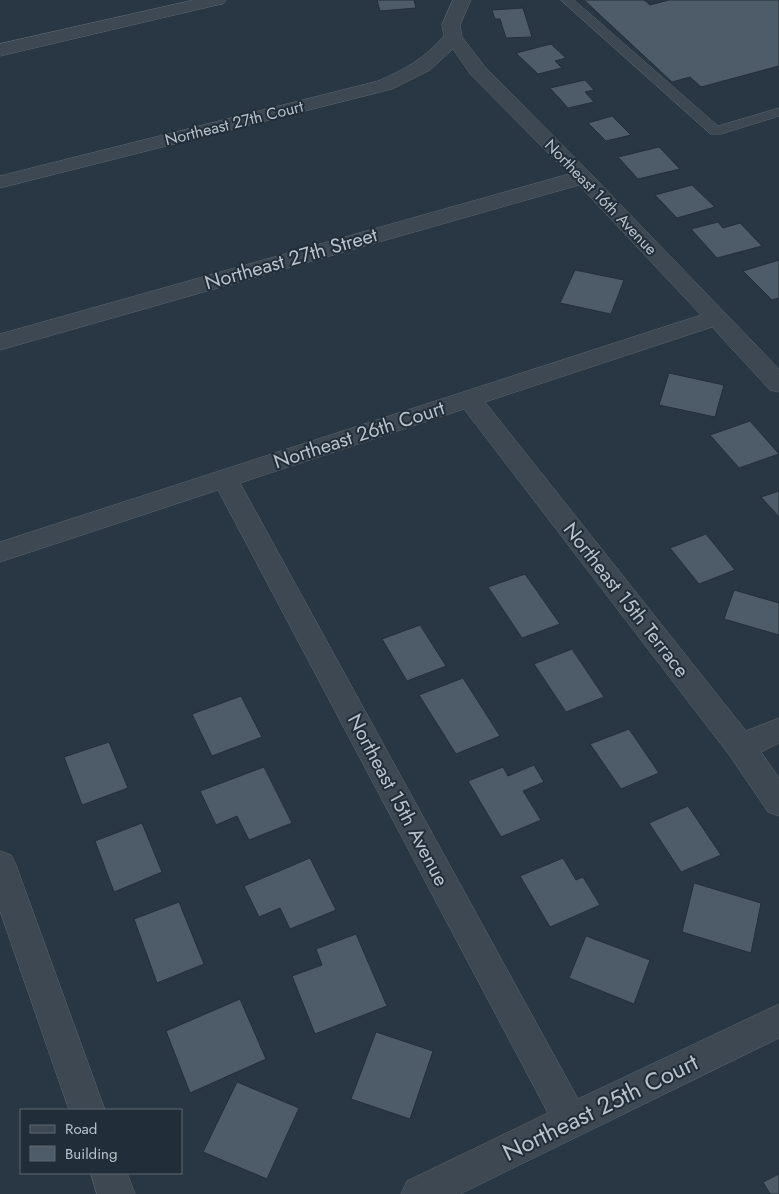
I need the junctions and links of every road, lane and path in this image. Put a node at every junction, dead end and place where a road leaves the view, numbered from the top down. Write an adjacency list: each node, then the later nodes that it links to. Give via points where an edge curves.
1 (217, 0): 5 (street)
2 (462, 0): 4 (street, via 451,25)
3 (567, 0): 6 (lane, via 716,131)
4 (453, 38): 7 (street, Northeast 16th Avenue, via 478,71); 8 (street, Northeast 27th Court, via 414,74 386,85)
5 (0, 50)
6 (779, 112)
7 (583, 177): 9 (street, Northeast 16th Avenue); 10 (street, Northeast 27th Street)
8 (0, 182)
9 (717, 318): 11 (street, Northeast 16th Avenue); 12 (street, Northeast 26th Court)
10 (0, 342)
11 (779, 384)
12 (469, 399): 13 (street, Northeast 26th Court); 16 (street, Northeast 15th Terrace)
13 (225, 478): 14 (street, Northeast 26th Court); 21 (street, Northeast 15th Avenue)
14 (0, 552)
15 (779, 730): 16 (street)
16 (741, 747): 17 (street, Northeast 15th Terrace)
17 (779, 803)
18 (0, 865): 20 (street)
19 (779, 1020): 21 (street, Northeast 25th Court)
20 (87, 1109)
21 (571, 1121): 24 (street, Northeast 25th Court)
22 (109, 1174): 23 (street)
23 (116, 1194)
24 (420, 1194)

